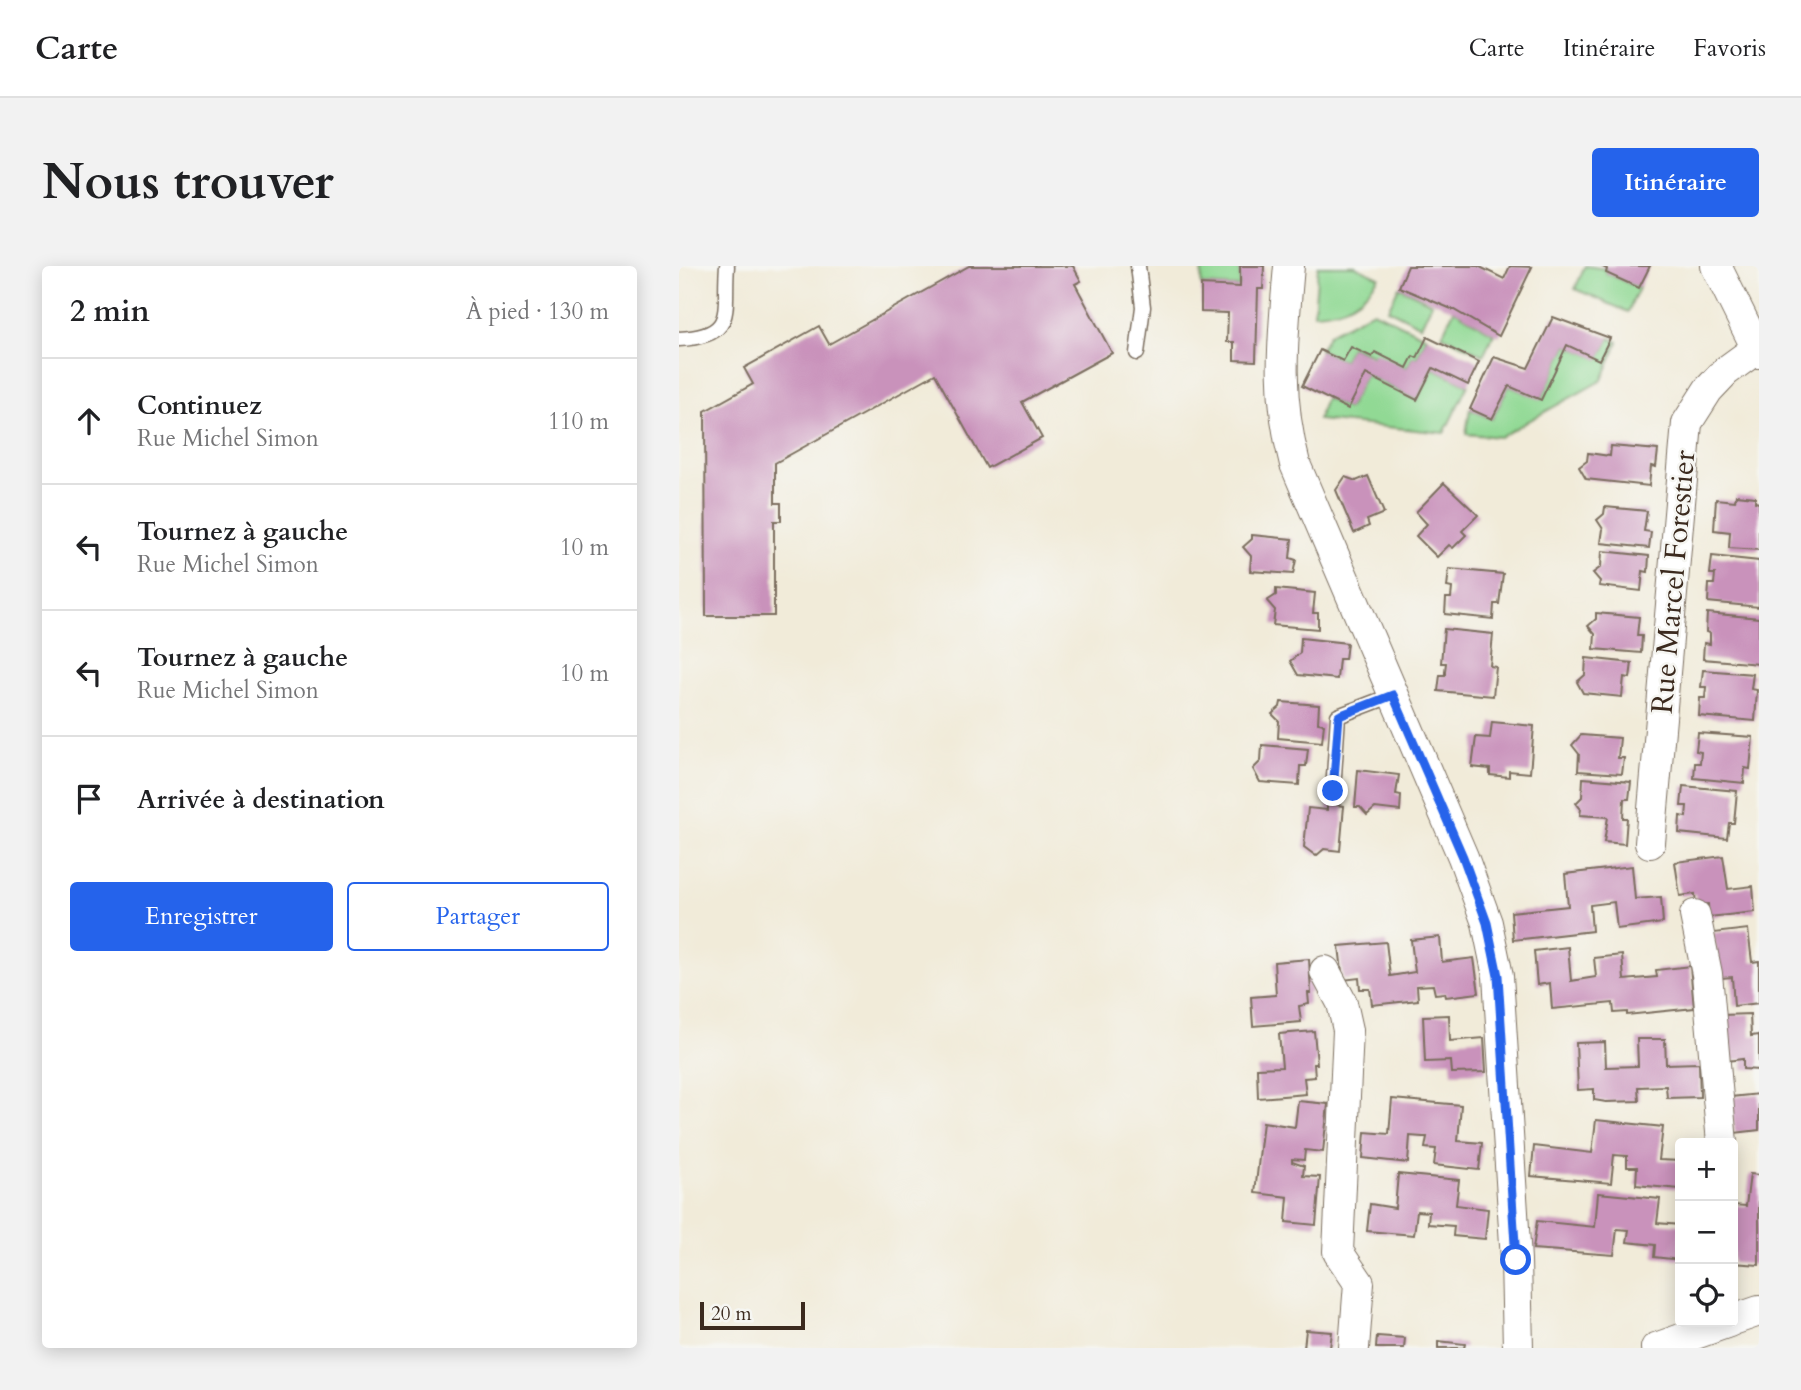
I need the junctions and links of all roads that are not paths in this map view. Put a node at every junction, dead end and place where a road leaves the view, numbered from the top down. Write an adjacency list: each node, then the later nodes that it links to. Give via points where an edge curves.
1 (727, 266): 5 (lane, via 728,304 723,323 705,338)
2 (1138, 266): 7 (lane, via 1143,307)
3 (1289, 266): 8 (street, via 1280,375 1286,429 1308,500)
4 (1716, 266): 6 (street, Rue Marcel Forestier)
5 (679, 339)
6 (1758, 350): 10 (street, Rue Marcel Forestier, via 1717,380 1687,423)
7 (1137, 353)
8 (1393, 695): 9 (lane, via 1339,716); 18 (street, via 1463,857 1487,923 1498,976)
9 (1333, 791)
10 (1650, 843)
11 (1695, 915): 13 (street, via 1707,974)
12 (1325, 971): 17 (street, via 1342,1003 1348,1030 1338,1252 1359,1283)
13 (1722, 1138)
14 (1759, 1311): 15 (street)
15 (1738, 1317)
16 (1709, 1327): 19 (street)
17 (1354, 1348)
18 (1518, 1348)
19 (1656, 1348)

